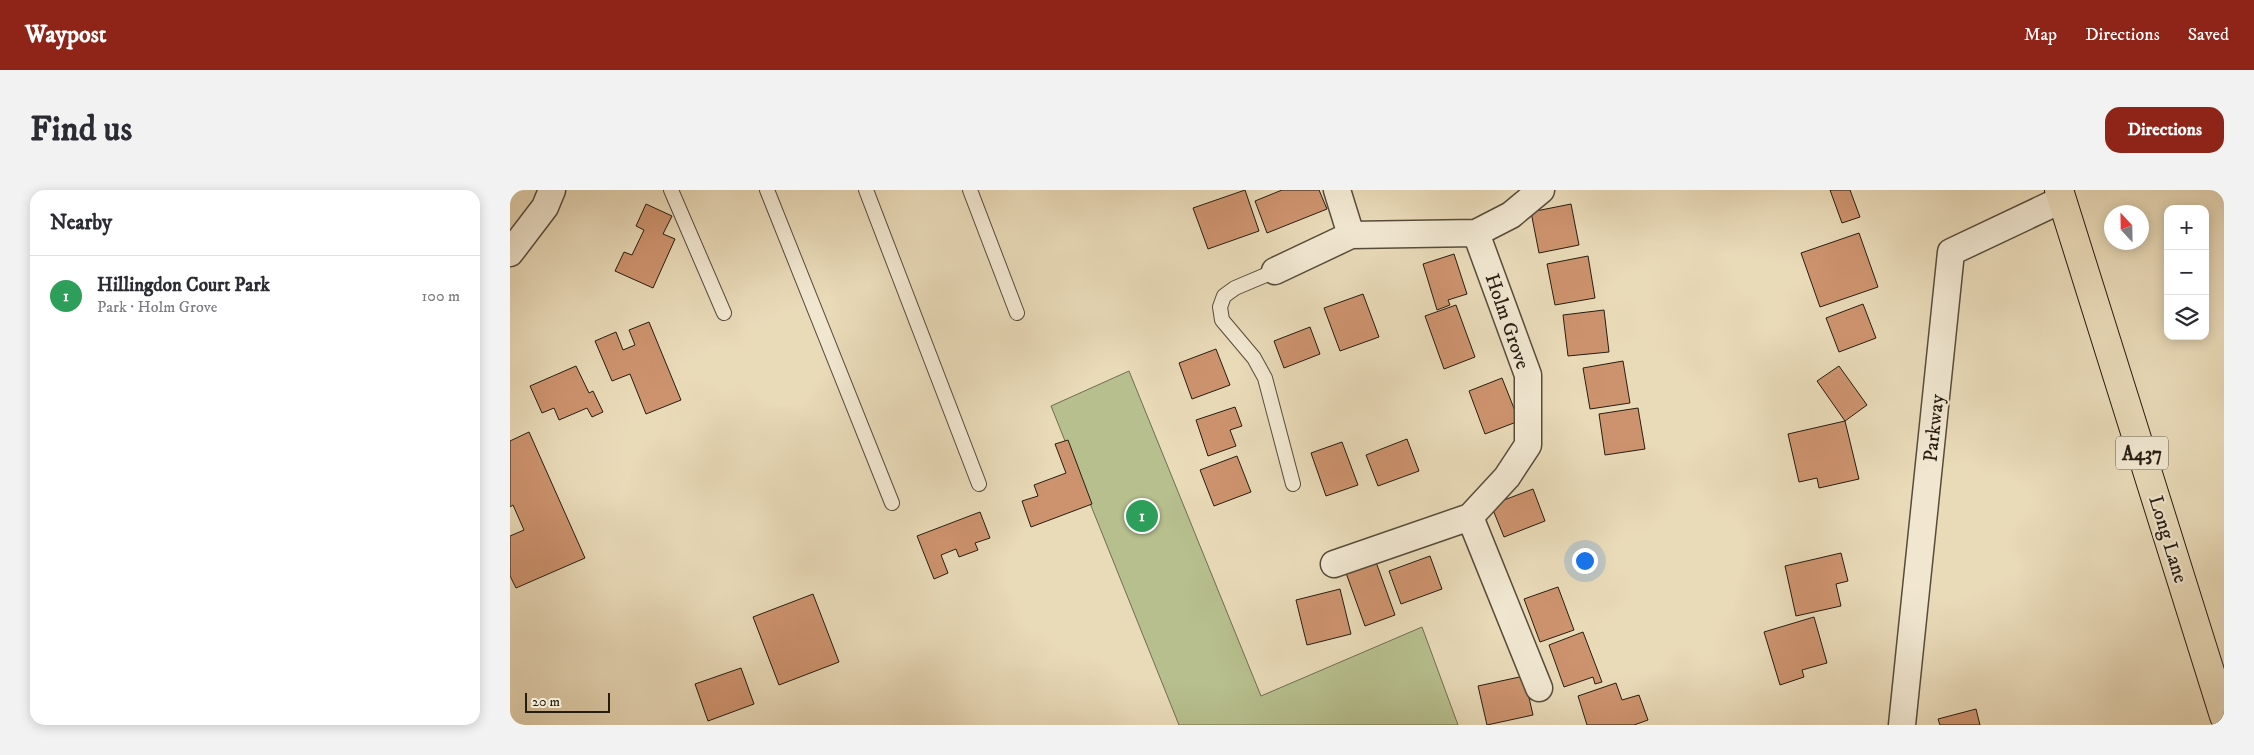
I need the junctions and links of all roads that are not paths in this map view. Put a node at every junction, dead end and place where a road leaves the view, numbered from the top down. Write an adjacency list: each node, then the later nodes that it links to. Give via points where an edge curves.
1 (552, 190): 11 (street, via 545,207)
2 (671, 190): 13 (lane)
3 (767, 190): 17 (lane)
4 (866, 190): 15 (lane)
5 (970, 190): 14 (lane)
6 (1337, 190): 10 (street)
7 (1542, 190): 9 (street, via 1511,215)
8 (2060, 195): 21 (main road, Long Lane / A437); 22 (street, Parkway, via 1951,252)
9 (1476, 233): 10 (street); 18 (street, Holm Grove, via 1528,375 1528,444 1507,477)
10 (1351, 235): 12 (street)
11 (510, 253)
12 (1275, 271): 16 (lane, via 1235,288 1224,296 1220,307 1222,320 1254,358 1265,378)
13 (724, 313)
14 (1016, 313)
15 (979, 484)
16 (1293, 484)
17 (892, 503)
18 (1470, 517): 19 (street, Holm Grove); 20 (street)
19 (1334, 564)
20 (1539, 688)
21 (2222, 706)
22 (1902, 725)

